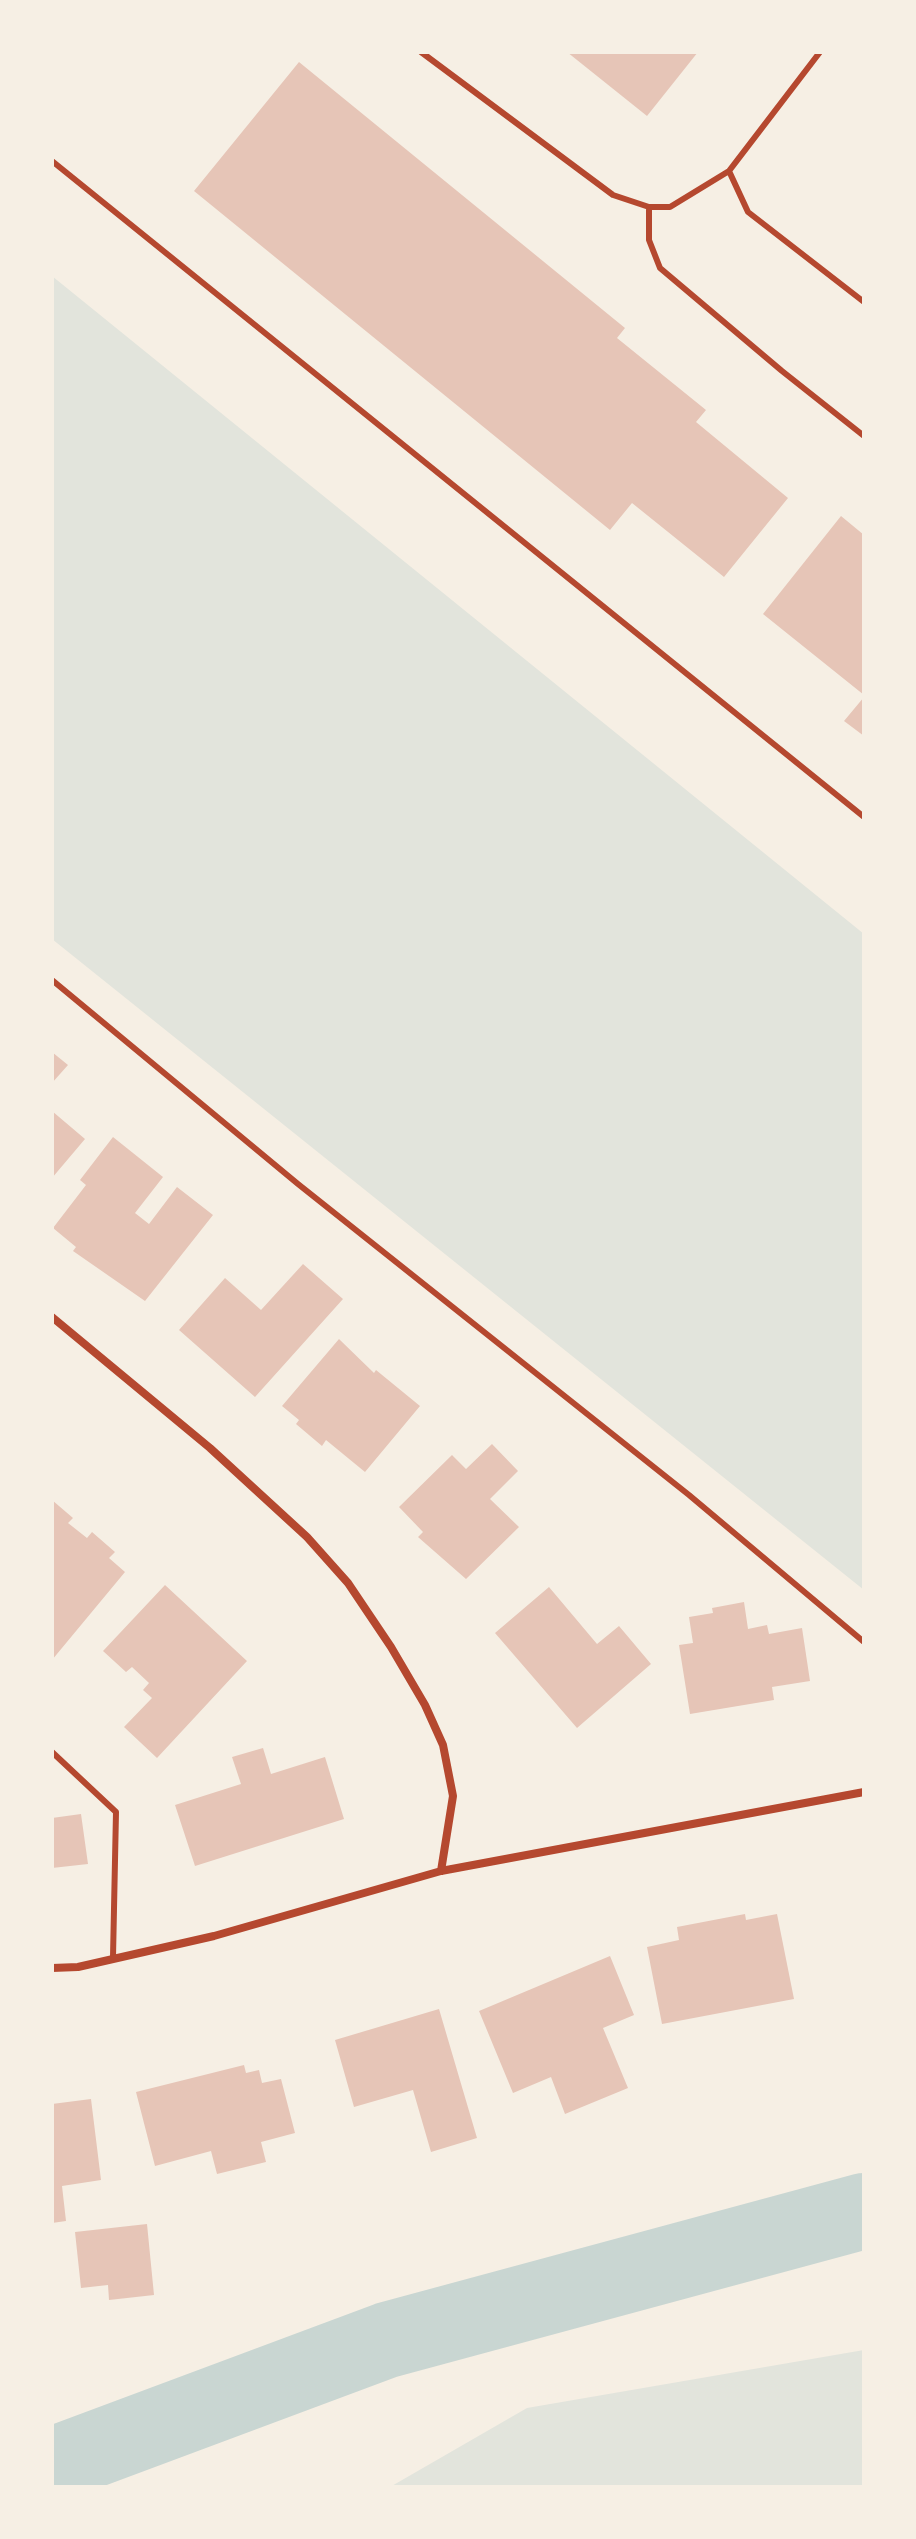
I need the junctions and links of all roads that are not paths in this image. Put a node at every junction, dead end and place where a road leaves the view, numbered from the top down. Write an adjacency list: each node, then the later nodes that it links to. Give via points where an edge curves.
1 (421, 52): 5 (lane, via 613,195)
2 (820, 52): 4 (lane)
3 (52, 161): 8 (lane)
4 (729, 171): 5 (lane, via 670,207); 6 (lane, via 748,212)
5 (649, 207): 7 (lane, via 649,240 660,268)
6 (864, 302)
7 (864, 436)
8 (864, 817)
9 (52, 980): 11 (lane)
10 (52, 1317): 14 (street, via 210,1448 307,1537 348,1583 391,1647 443,1745 453,1796)
11 (864, 1642)
12 (52, 1752): 15 (lane, via 116,1812)
13 (864, 1792): 14 (street)
14 (441, 1871): 15 (street, via 214,1936)
15 (113, 1957): 16 (street)
16 (52, 1968)

